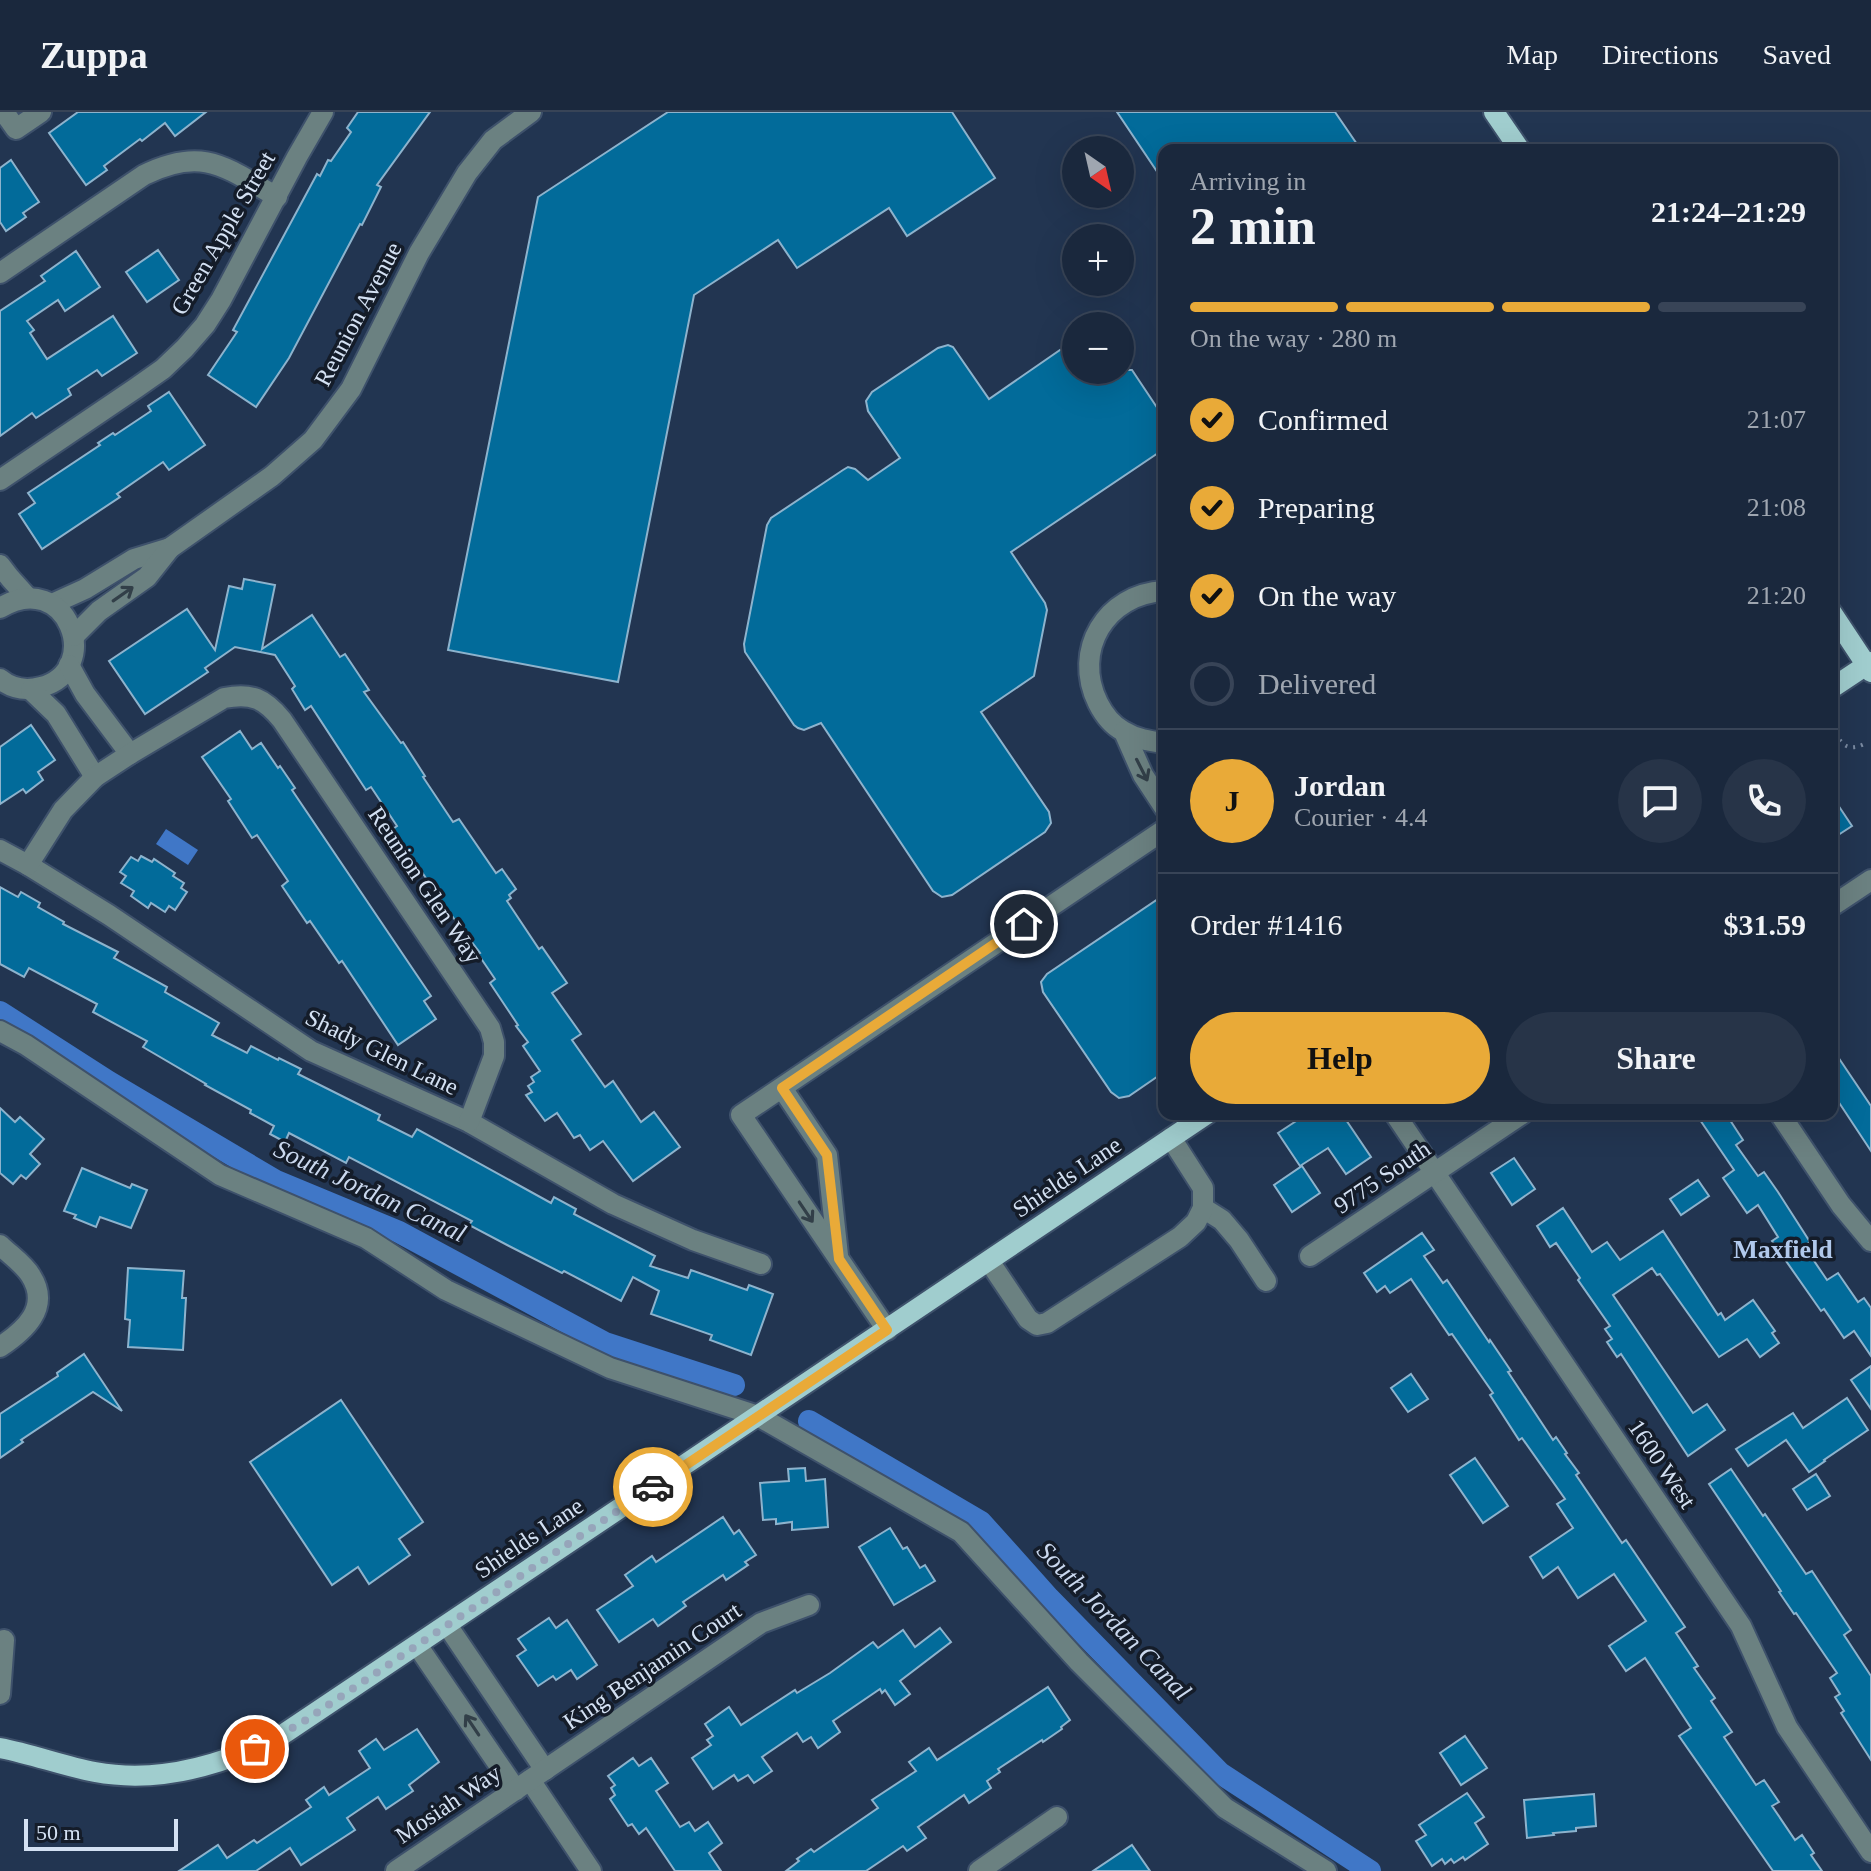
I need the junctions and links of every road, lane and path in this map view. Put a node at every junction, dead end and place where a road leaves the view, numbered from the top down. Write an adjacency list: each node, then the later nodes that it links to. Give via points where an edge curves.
1 (4, 112): 6 (street)
2 (41, 112): 6 (street)
3 (323, 112): 8 (street, Green Apple Street)
4 (531, 112): 11 (street, Reunion Avenue, via 493,140 467,173 419,253 351,389 313,440 272,476)
5 (1494, 112): 7 (main road)
6 (8, 135)
7 (1516, 144)
8 (277, 197): 9 (street, via 212,163 165,165); 10 (street, Green Apple Street, via 221,300 185,348 163,369)
9 (0, 273)
10 (0, 480)
11 (170, 548): 15 (street, Reunion Avenue, via 134,559); 18 (street, Reunion Avenue, one-way to 11, via 147,577)
12 (0, 565): 14 (street)
13 (1158, 588): 26 (street, via 1111,612 1091,649 1092,690 1101,709)
14 (28, 598): 15 (street); 16 (street)
15 (52, 604): 18 (street)
16 (0, 608)
17 (1838, 622): 20 (main road)
18 (74, 636): 19 (street)
19 (69, 665): 23 (street, via 46,686); 24 (street)
20 (1869, 666): 22 (main road)
21 (2, 683): 23 (street)
22 (1838, 684)
23 (31, 690): 25 (street)
24 (92, 703): 25 (street); 30 (street)
25 (61, 724): 31 (street)
26 (1124, 732): 28 (street); 32 (street, one-way to 32)
27 (1838, 736): 29 (path, via 1846,746)
28 (1158, 742)
29 (1864, 744)
30 (130, 754): 31 (street); 44 (street, Reunion Glen Way, via 224,698 254,697 282,720 490,1028 494,1056)
31 (95, 777): 35 (street, via 63,810)
32 (1158, 798)
33 (1158, 834): 39 (street)
34 (0, 850): 35 (street, Shady Glen Lane)
35 (28, 865): 44 (street, Shady Glen Lane, via 311,1051)
36 (1871, 880): 37 (street)
37 (1838, 902)
38 (0, 1031): 57 (street, via 220,1175 366,1238 446,1290 610,1368)
39 (782, 1088): 51 (street, via 827,1155); 51 (street, one-way to 51, via 741,1115)
40 (1198, 1120): 45 (main road, Shields Lane)
41 (1399, 1120): 46 (street, 1600 West)
42 (1513, 1120): 46 (street, 9775 South)
43 (1784, 1120): 48 (street)
44 (469, 1122): 53 (street, Shady Glen Lane, via 613,1204)
45 (1171, 1138): 47 (street, via 1203,1188); 52 (main road, Shields Lane)
46 (1434, 1173): 50 (street, 9775 South); 66 (street, 1600 West, via 1741,1626 1787,1727)
47 (1203, 1208): 52 (street, via 1180,1237 1047,1323 1037,1325 1028,1319); 54 (street, via 1222,1220)
48 (1871, 1241)
49 (0, 1245): 56 (street, via 32,1277 37,1302 28,1326)
50 (1310, 1256)
51 (839, 1259): 55 (street)
52 (989, 1261): 55 (main road, Shields Lane)
53 (761, 1264)
54 (1266, 1281)
55 (887, 1330): 57 (main road, Shields Lane)
56 (0, 1347)
57 (758, 1416): 59 (main road, Shields Lane); 70 (street, via 961,1532 1079,1662 1225,1808)
58 (809, 1605): 64 (street, King Benjamin Court, via 761,1623)
59 (447, 1625): 61 (main road, Shields Lane); 64 (street)
60 (4, 1640): 62 (street)
61 (417, 1645): 63 (main road, Shields Lane, via 279,1737 203,1767 100,1773); 64 (street, one-way to 61)
62 (0, 1694)
63 (0, 1748)
64 (530, 1780): 67 (street, Mosiah Way); 68 (street)
65 (1057, 1817): 69 (street)
66 (1871, 1852)
67 (396, 1871)
68 (591, 1871)
69 (979, 1871)
70 (1326, 1871)

